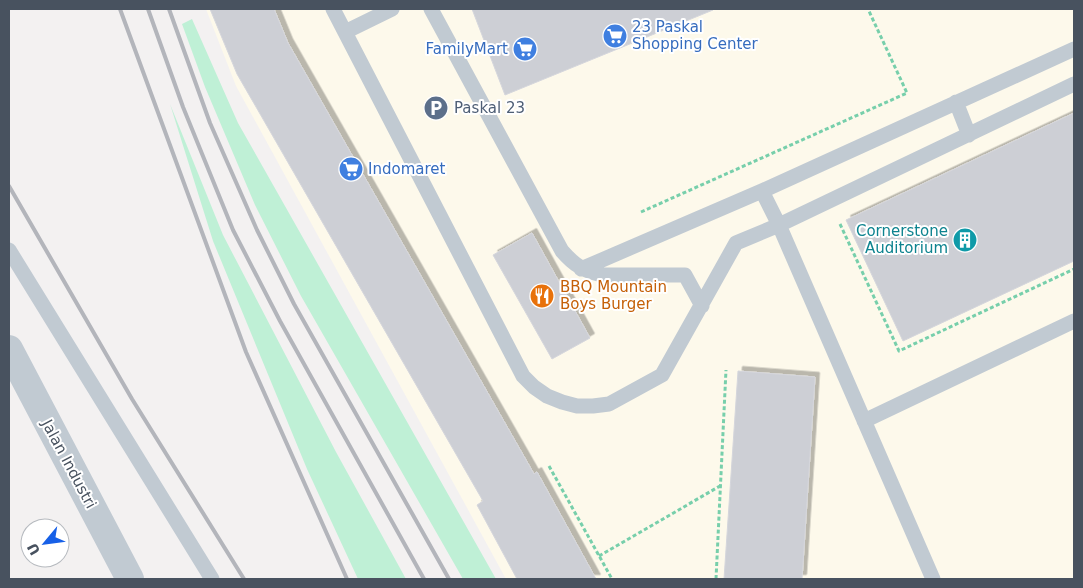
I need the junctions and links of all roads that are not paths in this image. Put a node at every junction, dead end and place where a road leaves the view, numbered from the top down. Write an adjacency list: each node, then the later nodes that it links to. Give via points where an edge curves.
1 (333, 9): 4 (lane)
2 (392, 9): 4 (lane)
3 (431, 9): 12 (lane, via 562,251)
4 (345, 32): 13 (lane, via 523,376 534,387 547,396 577,406 609,404 662,375)
5 (1074, 49): 7 (lane)
6 (1074, 84): 8 (lane)
7 (956, 102): 8 (lane); 9 (lane)
8 (969, 135): 10 (lane)
9 (762, 191): 10 (lane); 12 (lane)
10 (779, 225): 13 (lane, via 736,243); 16 (lane)
11 (9, 250): 18 (lane)
12 (581, 269): 13 (lane, via 603,275 684,275)
13 (702, 306)
14 (1074, 321): 16 (lane)
15 (9, 349): 17 (street, Jalan Industri)
16 (864, 421): 19 (lane)
17 (130, 579)
18 (212, 579)
19 (933, 579)

